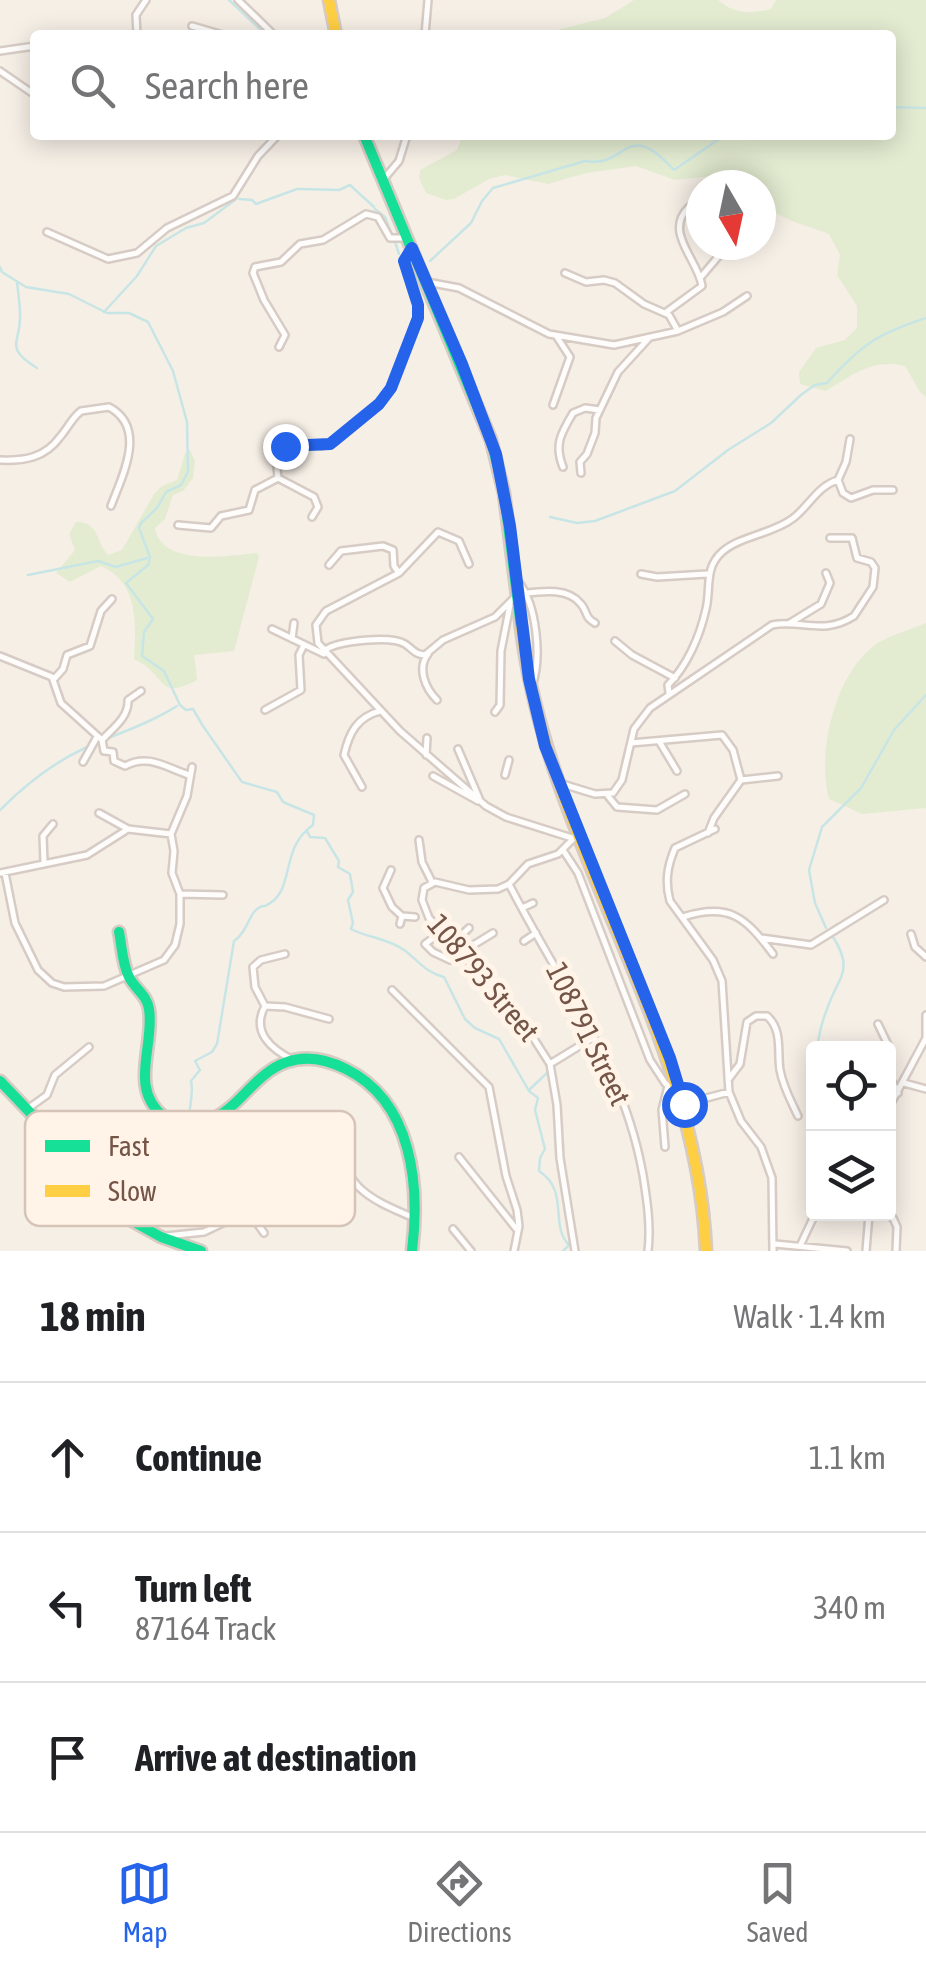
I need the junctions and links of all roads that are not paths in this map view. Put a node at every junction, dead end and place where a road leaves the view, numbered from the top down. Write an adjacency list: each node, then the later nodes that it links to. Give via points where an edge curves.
1 (146, 0): 6 (street)
2 (238, 0): 8 (street)
3 (428, 0): 10 (street)
4 (332, 3): 9 (main road)
5 (192, 26): 7 (street)
6 (137, 30)
7 (206, 30)
8 (269, 30)
9 (335, 30)
10 (425, 30)
11 (30, 47): 12 (street)
12 (0, 50)
13 (0, 70): 14 (street)
14 (30, 91)
15 (273, 140): 20 (street, via 233,196 167,228 137,254 108,259)
16 (366, 140): 18 (main road)
17 (405, 140): 18 (street)
18 (383, 180): 21 (main road)
19 (686, 211): 22 (street, via 678,225)
20 (47, 232)
21 (404, 236): 23 (main road); 34 (street, via 389,237 368,214 323,240 300,244 281,262 256,267 264,300 285,335)
22 (686, 248)
23 (410, 251): 28 (main road); 41 (street, via 405,268 418,318 391,388 330,444 282,448)
24 (690, 260): 27 (street)
25 (715, 260): 27 (street)
26 (566, 273): 30 (street, via 615,284)
27 (701, 277): 30 (street, via 701,288)
28 (426, 282): 32 (street, via 459,288); 54 (main road, via 496,454)
29 (747, 296): 31 (street)
30 (665, 312): 31 (street)
31 (678, 331): 33 (street)
32 (555, 335): 33 (street, via 614,344); 35 (street, via 570,357)
33 (649, 338): 36 (street, via 618,372)
34 (279, 348)
35 (553, 406)
36 (600, 410): 39 (street, via 584,408 570,417 558,443); 40 (street)
37 (850, 439): 42 (street)
38 (0, 460): 44 (street, via 38,456 81,411 109,407 130,433)
39 (562, 468)
40 (581, 473)
41 (278, 478): 45 (street, via 314,497); 46 (street, via 254,490 249,510 221,516 211,528)
42 (838, 480): 43 (street, via 851,498); 53 (street, via 782,526 723,551)
43 (893, 490)
44 (111, 506)
45 (312, 517)
46 (178, 525)
47 (830, 538): 58 (street, via 850,537 857,558 874,564 872,587 850,620 816,628)
48 (329, 564): 50 (street, via 340,551 384,546 393,550)
49 (469, 564): 50 (street, via 459,542 438,532)
50 (399, 573): 64 (street, via 322,615 315,630)
51 (826, 573): 58 (street, via 830,583 821,604)
52 (640, 574): 53 (street)
53 (707, 574): 66 (street, via 706,610)
54 (518, 596): 57 (street, via 567,593); 63 (street); 73 (street, via 501,651); 89 (main road, via 531,688)
55 (112, 599): 67 (street, via 90,646 67,655)
56 (294, 622): 60 (street)
57 (595, 623)
58 (790, 623): 69 (street, via 766,628)
59 (272, 629): 60 (street)
60 (292, 639): 62 (street)
61 (615, 641): 66 (street)
62 (304, 644): 64 (street); 71 (street, via 302,690)
63 (430, 652): 64 (street, via 420,655 403,642 375,640 337,644); 70 (street, via 423,673)
64 (325, 653): 72 (street)
65 (0, 656): 67 (street)
66 (675, 678): 69 (street)
67 (54, 679): 75 (street, via 61,703)
68 (140, 691): 75 (street)
69 (669, 693): 77 (street, via 643,716)
70 (437, 700)
71 (265, 710)
72 (380, 711): 79 (street); 90 (street, via 358,723 344,755)
73 (495, 712)
74 (427, 738): 79 (street)
75 (99, 741): 81 (street); 84 (street, via 125,766 149,760)
76 (658, 741): 77 (street); 83 (street); 88 (street, via 724,736)
77 (629, 743): 92 (street, via 622,780)
78 (458, 749): 93 (street)
79 (426, 755): 93 (street)
80 (509, 760): 85 (street)
81 (82, 762)
82 (192, 768): 84 (street)
83 (677, 770)
84 (189, 775): 97 (street)
85 (505, 775)
86 (433, 776): 93 (street)
87 (778, 776): 88 (street)
88 (741, 780): 111 (street, via 717,812 712,831 675,848 666,883)
89 (559, 783): 92 (street); 98 (main road)
90 (362, 787)
91 (686, 794): 92 (street, via 657,810 617,807)
92 (607, 795)
93 (481, 801): 98 (street, via 506,817)
94 (99, 813): 96 (street)
95 (53, 824): 101 (street, via 43,836)
96 (128, 829): 97 (street); 101 (street, via 86,855)
97 (171, 834): 106 (street)
98 (575, 836): 100 (street, 108793 Street); 145 (main road)
99 (418, 840): 104 (street)
100 (563, 850): 105 (street, 108793 Street, via 526,866); 140 (street, via 650,1060)
101 (44, 862): 103 (street)
102 (391, 870): 112 (street, via 382,888 401,920)
103 (3, 873): 126 (street, via 14,923 44,976 84,989)
104 (432, 882): 105 (street, 108793 Street, via 468,890); 115 (street, 108793 Street, via 422,900)
105 (508, 884): 110 (street, 108791 Street)
106 (180, 894): 107 (street); 126 (street, via 172,950)
107 (223, 895)
108 (884, 900): 119 (street, via 812,945)
109 (533, 903): 110 (street)
110 (522, 908): 117 (street, 108791 Street)
111 (683, 917): 119 (street, via 731,913); 137 (street, via 722,981)
112 (415, 918)
113 (470, 928): 121 (street)
114 (119, 932): 126 (main road)
115 (442, 932): 121 (street, 108793 Street); 124 (street, via 425,944 432,952 450,960)
116 (493, 933): 124 (street)
117 (536, 933): 120 (street); 132 (street, 108791 Street)
118 (911, 934): 125 (street)
119 (762, 938): 123 (street)
120 (524, 941)
121 (452, 943): 124 (street, 108793 Street)
122 (285, 954): 128 (street, via 253,967)
123 (773, 954)
124 (464, 956): 136 (street, 108793 Street, via 520,1017)
125 (926, 957)
126 (129, 977): 147 (main road, via 148,1008 143,1082)
127 (392, 990): 161 (street, via 489,1087)
128 (265, 1006): 130 (street); 135 (street, via 264,1038)
129 (926, 1015): 133 (street)
130 (329, 1019)
131 (878, 1024): 143 (street)
132 (595, 1036): 136 (street, 108793 Street); 171 (street, 108791 Street, via 638,1147)
133 (926, 1038): 139 (street)
134 (89, 1047): 146 (street)
135 (292, 1060): 148 (main road, via 253,1080); 153 (main road, via 341,1066 388,1104 406,1146)
136 (550, 1064): 170 (street, 108793 Street)
137 (728, 1080): 142 (street); 149 (street, via 740,1064 747,1022 767,1016 776,1028 780,1071)
138 (0, 1081): 146 (main road)
139 (904, 1083): 141 (street); 143 (street)
140 (668, 1086): 145 (street); 150 (street)
141 (926, 1089)
142 (729, 1092): 145 (street); 165 (street, via 772,1178)
143 (898, 1093): 144 (street)
144 (896, 1096)
145 (684, 1102): 172 (main road)
146 (26, 1110)
147 (158, 1111)
148 (223, 1111)
149 (798, 1116)
150 (665, 1148)
151 (459, 1157): 161 (street)
152 (355, 1184): 153 (street)
153 (414, 1218): 167 (main road)
154 (812, 1221): 164 (street)
155 (868, 1221): 174 (street)
156 (895, 1221): 175 (street)
157 (141, 1226): 163 (main road)
158 (218, 1226): 163 (street)
159 (259, 1226): 162 (street)
160 (452, 1230): 168 (street)
161 (518, 1231): 169 (street)
162 (264, 1233)
163 (161, 1237): 166 (main road)
164 (800, 1246): 165 (street); 173 (street)
165 (774, 1247)
166 (201, 1251)
167 (412, 1251)
168 (471, 1251)
169 (514, 1251)
170 (575, 1251)
171 (648, 1251)
172 (706, 1251)
173 (847, 1251)
174 (866, 1251)
175 (896, 1251)

